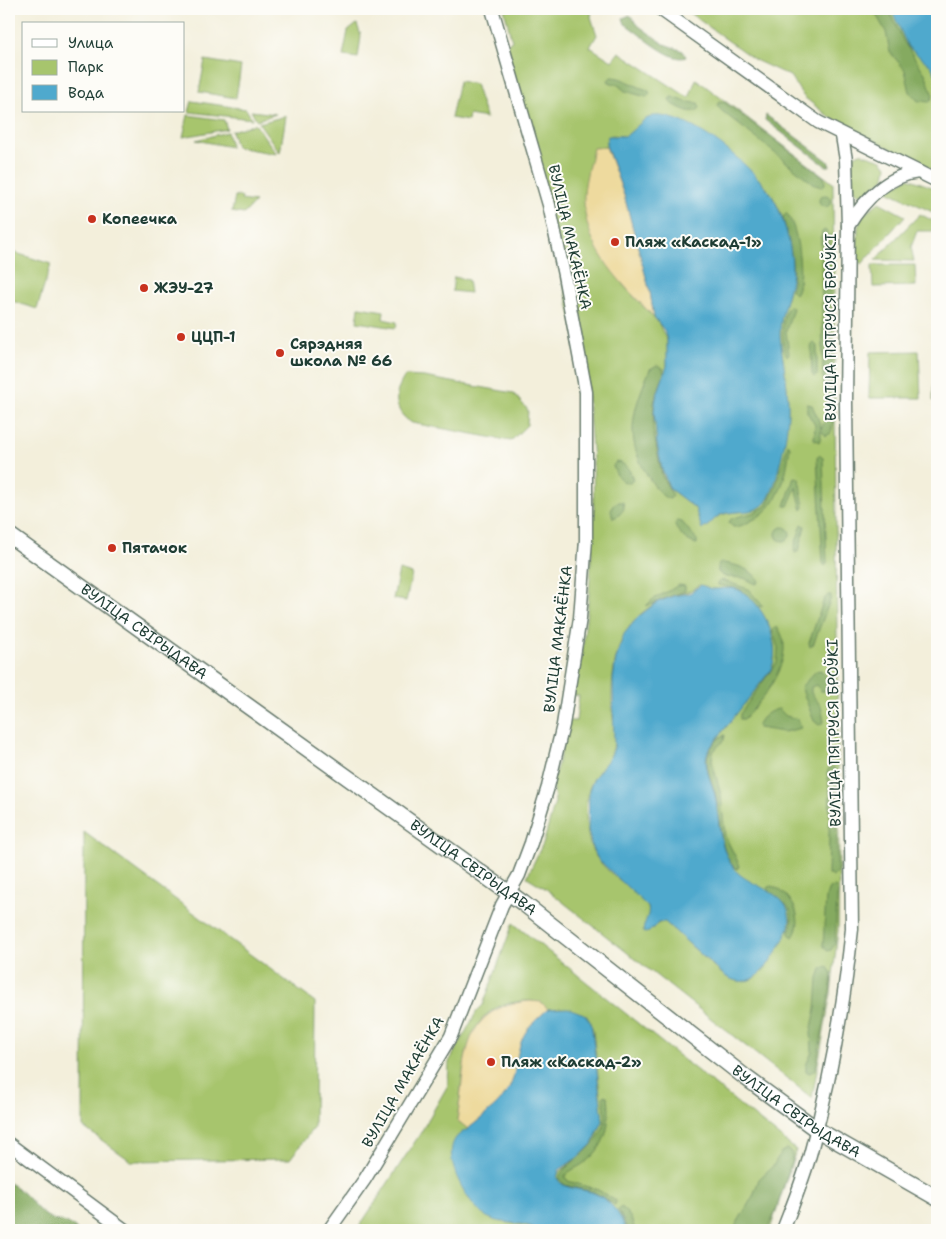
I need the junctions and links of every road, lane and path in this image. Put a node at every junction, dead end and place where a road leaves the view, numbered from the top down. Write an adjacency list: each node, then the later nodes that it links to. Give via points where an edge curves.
1 (492, 9): 14 (street, ВУЛІЦА МАКАЁНКА, via 549,205 586,392 586,540 573,665 563,725 532,843)
2 (660, 9): 3 (street)
3 (842, 136): 4 (street); 6 (street)
4 (865, 146): 5 (street); 6 (street, via 850,152)
5 (888, 157): 7 (street); 9 (street, via 892,170)
6 (846, 160): 10 (street)
7 (919, 172): 8 (street); 9 (street, via 895,178)
8 (937, 181)
9 (885, 186): 11 (street)
10 (846, 188): 11 (street, via 855,197); 12 (street, ВУЛІЦА ПЯТРУСЯ БРОЎКІ)
11 (870, 197): 12 (street)
12 (848, 226): 15 (street, ВУЛІЦА ПЯТРУСЯ БРОЎКІ, via 846,402 852,929 834,1052)
13 (9, 535): 14 (main road, ВУЛІЦА СВІРЫДАВА)
14 (508, 892): 15 (main road, ВУЛІЦА СВІРЫДАВА); 19 (street, ВУЛІЦА МАКАЁНКА, via 451,1036 365,1179)
15 (816, 1129): 17 (main road, ВУЛІЦА СВІРЫДАВА); 20 (street, ВУЛІЦА ПЯТРУСЯ БРОЎКІ)
16 (9, 1144): 18 (street)
17 (937, 1198)
18 (125, 1230)
19 (329, 1230)
20 (783, 1230)

